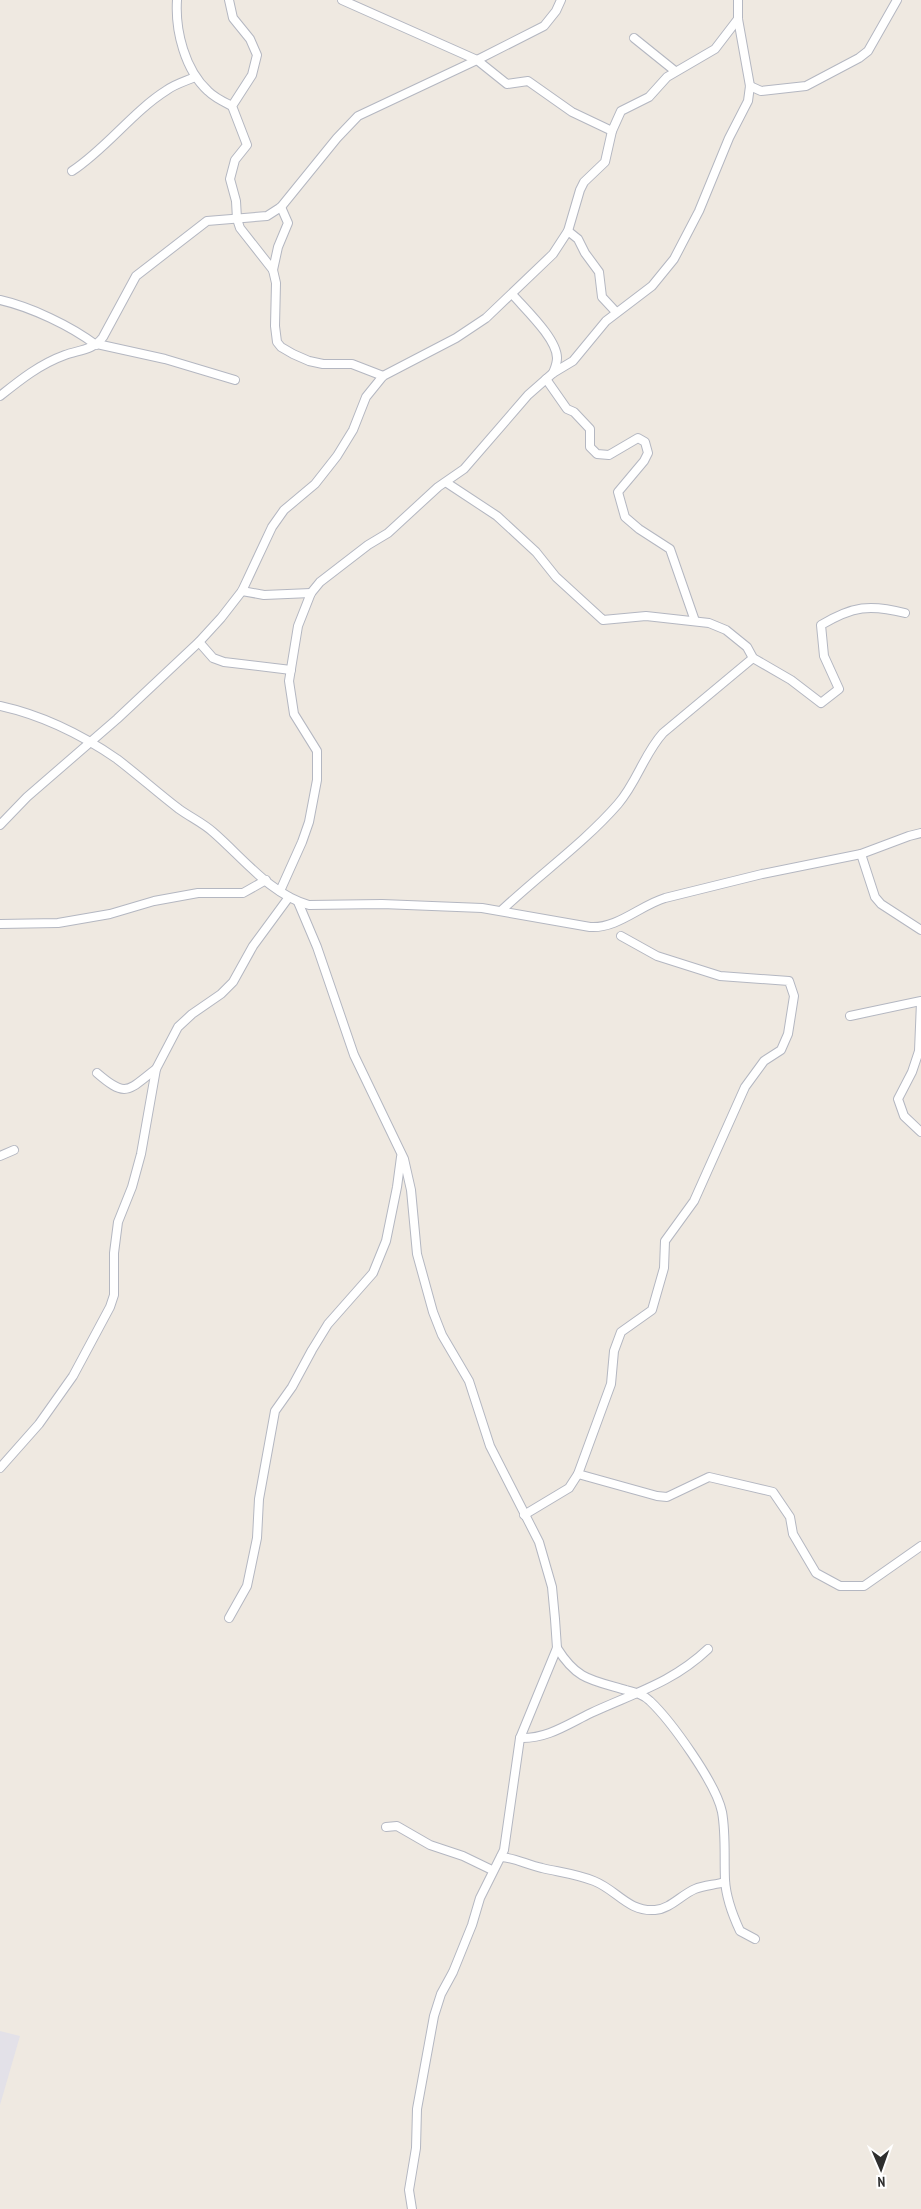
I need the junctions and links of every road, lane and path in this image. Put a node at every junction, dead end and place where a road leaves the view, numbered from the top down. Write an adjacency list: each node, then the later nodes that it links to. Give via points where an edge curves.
1 (177, 0): 11 (street, via 179,32)
2 (229, 0): 13 (street, via 233,18 250,39 257,55 252,76)
3 (342, 0): 9 (street)
4 (560, 0): 9 (street, via 544,26)
5 (738, 0): 7 (street)
6 (897, 0): 12 (street, via 868,51 859,58 806,86 761,91)
7 (738, 19): 10 (street, via 715,48); 12 (street)
8 (634, 38): 10 (street)
9 (477, 60): 14 (street, via 507,84 528,81 572,112); 16 (street, via 358,116)
10 (675, 72): 14 (street, via 649,97 621,112)
11 (195, 77): 13 (street, via 209,92); 15 (street, via 167,90 104,147)
12 (750, 86): 22 (street, via 748,101 674,259 652,286)
13 (232, 106): 17 (street, via 247,145 230,172)
14 (612, 130): 18 (street, via 606,158 580,190)
15 (72, 170)
16 (281, 207): 17 (street, via 267,216); 19 (street, via 288,223)
17 (237, 219): 19 (street, via 240,228); 23 (street, via 207,221 141,272 131,283)
18 (568, 231): 20 (street, via 553,254); 22 (street, via 578,239 599,272 602,297)
19 (273, 270): 25 (street, via 276,335 281,347 309,361 352,364)
20 (513, 295): 24 (street, via 552,343 557,356); 25 (street, via 474,327)
21 (0, 300): 23 (street, via 33,310)
22 (616, 312): 24 (street, via 573,361)
23 (97, 345): 27 (street, via 165,359); 28 (street, via 43,365)
24 (553, 373): 26 (street)
25 (383, 376): 30 (street, via 366,397 353,430 331,464 315,484 284,510 272,527)
26 (546, 378): 29 (street, via 464,469); 33 (street, via 568,409 590,430 590,447 597,454 608,455 638,438 645,442 648,452 644,461 618,492 621,503 626,517 670,549)
27 (235, 380)
28 (0, 396)
29 (446, 483): 31 (street); 33 (street, via 497,516 603,620 646,616)
30 (242, 591): 31 (street, via 264,595); 34 (street)
31 (310, 593): 36 (street, via 298,626)
32 (905, 613): 35 (street, via 880,607 843,612 821,625 824,656 839,689 821,702)
33 (695, 621): 35 (street, via 726,630 748,647)
34 (199, 642): 36 (street, via 213,658 224,662); 38 (street)
35 (753, 658): 46 (street, via 663,733 652,745 620,802 600,824)
36 (291, 670): 43 (street, via 289,690 294,714 317,751 318,763 309,822)
37 (0, 706): 38 (street, via 39,718)
38 (90, 743): 39 (street, via 27,797); 42 (street, via 211,831)
39 (0, 825)
40 (921, 833): 41 (street)
41 (861, 854): 46 (street, via 762,874 651,902 600,927); 48 (street, via 875,897)
42 (266, 880): 43 (street); 47 (street, via 243,893 198,893 58,923)
43 (280, 891): 44 (street)
44 (289, 897): 45 (street); 52 (street, via 253,946 233,982 178,1027)
45 (298, 902): 46 (street, via 309,905 431,905); 56 (street, via 354,1055)
46 (502, 910)
47 (0, 924)
48 (921, 930)
49 (621, 936): 59 (street, via 658,956 720,976 789,981 794,996 788,1034 781,1050 764,1061 745,1086 694,1201 665,1241 664,1268 652,1310 621,1332 614,1351 611,1384)
50 (921, 1001): 51 (street); 54 (street, via 919,1051 898,1099 904,1116)
51 (850, 1016)
52 (156, 1069): 53 (street, via 137,1085 124,1090); 58 (street, via 141,1154 118,1222 114,1295 110,1307 73,1376 40,1424)
53 (97, 1073)
54 (921, 1132)
55 (14, 1150): 57 (street)
56 (401, 1153): 60 (street, via 411,1190 417,1254 433,1312 442,1335 469,1381 490,1446); 62 (street, via 402,1164 386,1241 373,1273 328,1324 292,1388 275,1411 259,1499 256,1546 247,1586)
57 (0, 1156)
58 (0, 1468)
59 (578, 1474): 60 (street, via 569,1488); 61 (street, via 667,1497 708,1477 772,1492 790,1517 793,1534 816,1573 840,1586 864,1586)
60 (524, 1515): 63 (street, via 539,1542 552,1587)
61 (921, 1546)
62 (229, 1618)
63 (557, 1648): 65 (street, via 580,1676); 66 (street)
64 (708, 1649): 65 (street, via 673,1677)
65 (638, 1694): 66 (street, via 552,1732); 70 (street, via 649,1701 673,1729 715,1793 724,1828)
66 (520, 1738): 68 (street)
67 (386, 1826): 69 (street, via 397,1826 430,1845)
68 (501, 1857): 69 (street); 70 (street, via 595,1881 627,1904 648,1911 662,1910 684,1894)
69 (492, 1870): 72 (street, via 434,2016 417,2109)
70 (725, 1882): 71 (street, via 734,1920 740,1931)
71 (755, 1939)
72 (409, 2207)

